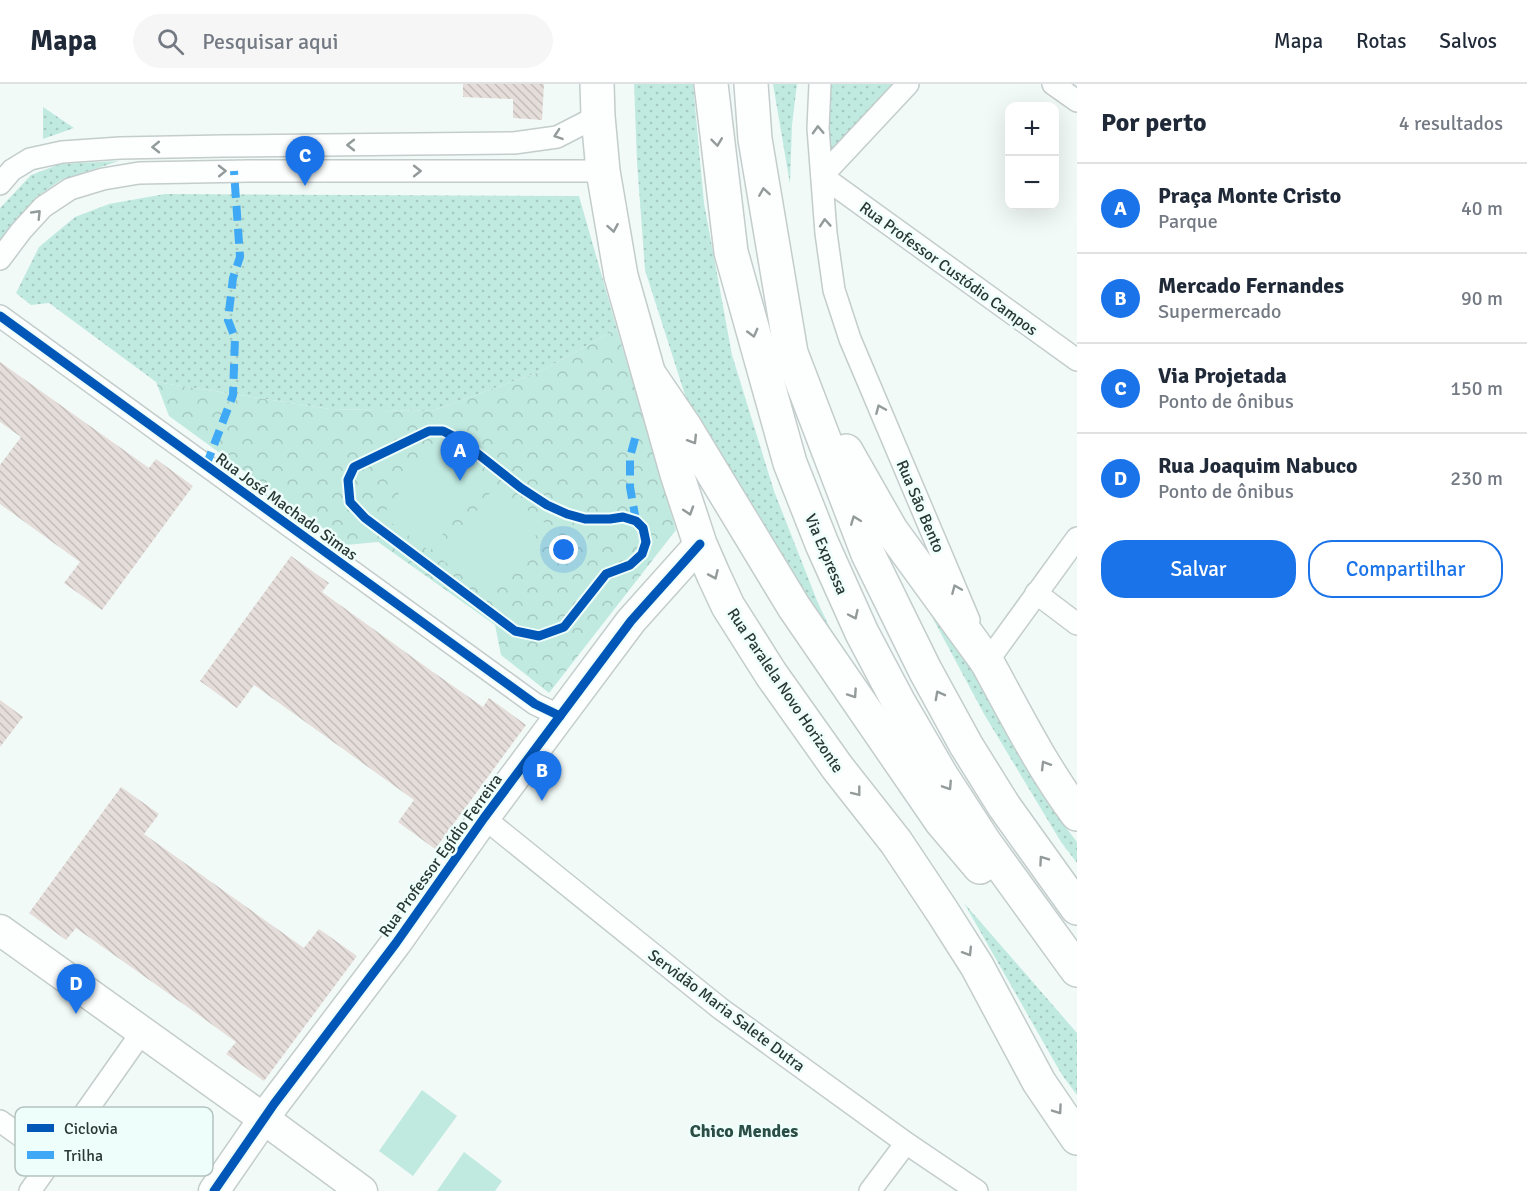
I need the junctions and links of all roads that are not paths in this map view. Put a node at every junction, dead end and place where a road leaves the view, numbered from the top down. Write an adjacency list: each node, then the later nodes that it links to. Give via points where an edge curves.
1 (597, 84): 8 (main road, Rua Paralela Novo Horizonte)
2 (711, 84): 28 (main road, Via Expressa, one-way to 28, via 731,252 790,463 822,544 862,633 941,775)
3 (751, 84): 16 (main road, one-way to 3, via 755,139)
4 (820, 84): 12 (street, Rua São Bento, one-way to 4)
5 (908, 84): 12 (street)
6 (1053, 84): 7 (street)
7 (1077, 101)
8 (598, 116): 9 (street, one-way to 9, via 557,137); 11 (main road, Rua Paralela Novo Horizonte)
9 (514, 143): 10 (street); 13 (street, one-way to 13, via 63,152 30,159 12,170)
10 (514, 171): 11 (street); 14 (street, one-way to 10, via 43,207 70,189 103,179 139,173 222,171)
11 (603, 171): 18 (main road, Rua Paralela Novo Horizonte, one-way to 18, via 621,276)
12 (822, 176): 17 (street, Rua Professor Custódio Campos); 23 (street, Rua São Bento, one-way to 12, via 843,319 834,290)
13 (0, 184)
14 (0, 259)
15 (0, 316): 24 (street, Rua José Machado Simas, via 535,704)
16 (791, 353): 23 (main road, via 891,530); 27 (main road, one-way to 16, via 1004,806 925,669 868,554)
17 (1077, 360)
18 (649, 374): 20 (main road, Rua Paralela Novo Horizonte, one-way to 20); 28 (main road, one-way to 28, via 794,607 941,821 990,878)
19 (1077, 538): 21 (street)
20 (700, 544): 24 (street, Rua Professor Egídio Ferreira, via 632,621); 36 (main road, Rua Paralela Novo Horizonte, one-way to 36, via 728,606 771,674 896,842 942,911 977,966 1039,1082)
21 (1036, 593): 22 (street); 23 (street)
22 (1077, 624)
23 (987, 662): 25 (main road, Rua São Bento, one-way to 23)
24 (560, 716): 26 (street, Rua Professor Egídio Ferreira)
25 (1077, 814)
26 (484, 818): 33 (street, Rua Professor Egídio Ferreira, via 396,944); 37 (street, Servidão Maria Salete Dutra, via 721,1009)
27 (1077, 908)
28 (1045, 927): 30 (main road, Via Expressa)
29 (0, 930): 31 (street)
30 (1077, 970)
31 (142, 1032): 32 (street); 33 (street)
32 (89, 1107)
33 (264, 1119): 40 (street, Rua Professor Egídio Ferreira); 41 (street)
34 (0, 1121): 35 (street)
35 (15, 1132)
36 (1077, 1138)
37 (906, 1143): 42 (street); 43 (street, Servidão Maria Salete Dutra)
38 (40, 1176): 39 (street)
39 (30, 1191)
40 (214, 1191)
41 (362, 1191)
42 (870, 1191)
43 (977, 1191)

